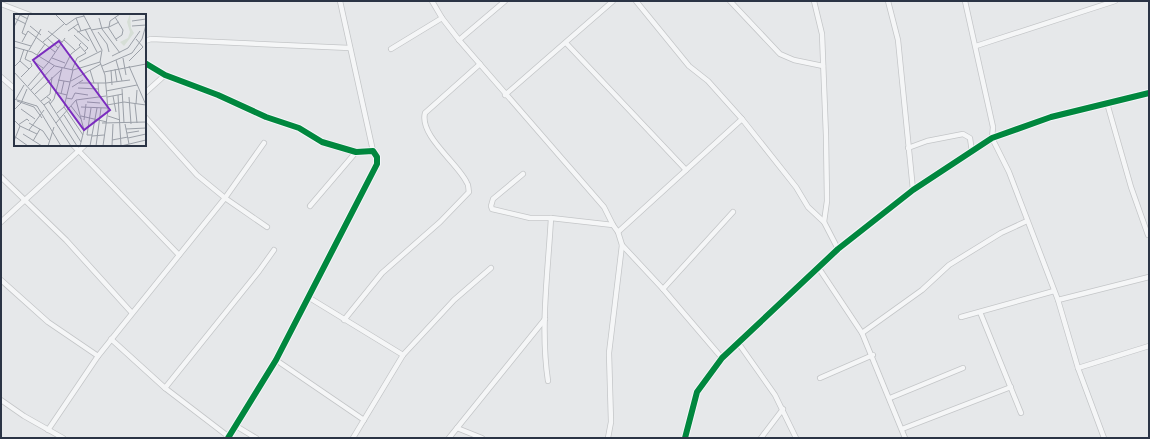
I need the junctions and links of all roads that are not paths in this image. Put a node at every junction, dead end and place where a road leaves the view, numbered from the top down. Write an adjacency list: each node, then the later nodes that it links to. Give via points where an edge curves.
1 (340, 1): 18 (street)
2 (432, 1): 13 (street)
3 (505, 1): 14 (street)
4 (613, 1): 16 (street)
5 (636, 1): 31 (street, via 689,66 708,81)
6 (730, 1): 22 (street, via 780,54 794,60)
7 (814, 1): 22 (street, via 822,34)
8 (888, 1): 36 (street, via 898,40)
9 (965, 1): 17 (street)
10 (1115, 1): 17 (street)
11 (1, 4): 12 (street)
12 (27, 14)
13 (442, 18): 14 (street); 19 (street)
14 (459, 40): 21 (street)
15 (146, 41): 18 (street, via 226,41)
16 (566, 43): 28 (street, via 552,52); 41 (street)
17 (976, 46): 32 (street, via 993,127)
18 (350, 48): 38 (street)
19 (391, 49)
20 (146, 64): 23 (street)
21 (480, 64): 28 (street); 73 (street, via 425,113 423,119 434,140 468,183 469,192 440,222 382,273)
22 (823, 66): 52 (street, via 827,201)
23 (165, 76): 26 (street); 39 (street, via 299,128 322,142)
24 (1, 77): 25 (street)
25 (14, 88)
26 (146, 92)
27 (1149, 93): 29 (street)
28 (505, 95): 53 (street, via 590,188 604,207)
29 (1107, 104): 32 (street, via 1039,121); 56 (street, via 1131,187)
30 (146, 119): 45 (street, via 197,174)
31 (742, 119): 41 (street); 52 (street, via 796,187 808,207)
32 (992, 138): 40 (street); 50 (street, via 1009,172)
33 (264, 143): 45 (street)
34 (74, 146): 37 (street)
35 (84, 146): 37 (street)
36 (908, 148): 40 (street, via 927,141 963,134 970,138); 44 (street)
37 (78, 151): 46 (street); 60 (street)
38 (373, 151): 39 (street); 67 (street, via 377,157 377,164)
39 (356, 152): 47 (street)
40 (972, 152): 44 (street)
41 (686, 170): 55 (street)
42 (524, 174): 49 (street, via 493,199 492,209 530,218)
43 (1, 177): 46 (street)
44 (913, 190): 58 (street)
45 (225, 198): 54 (street); 60 (street)
46 (24, 200): 51 (street); 70 (street, via 66,240)
47 (310, 206)
48 (733, 212): 65 (street)
49 (551, 218): 53 (street); 72 (street)
50 (1027, 221): 66 (street); 74 (street, via 1001,233 949,265 922,290)
51 (1, 222)
52 (824, 222): 58 (street)
53 (612, 226): 55 (street)
54 (267, 227)
55 (618, 232): 57 (street)
56 (1148, 234)
57 (622, 245): 65 (street); 104 (street, via 609,353 611,422)
58 (838, 249): 61 (street)
59 (274, 250): 88 (street)
60 (179, 255): 70 (street)
61 (818, 267): 74 (street); 76 (street)
62 (491, 268): 78 (street, via 454,300)
63 (1149, 277): 68 (street)
64 (1, 280): 80 (street, via 48,322)
65 (663, 289): 81 (street)
66 (1054, 291): 68 (street); 69 (street)
67 (308, 297): 73 (street); 82 (street)
68 (1058, 300): 84 (street)
69 (980, 312): 71 (street); 87 (street)
70 (132, 313): 75 (street)
71 (961, 316)
72 (545, 319): 86 (street, via 544,358); 95 (street)
73 (344, 320): 78 (street)
74 (862, 333): 79 (street)
75 (111, 339): 80 (street); 88 (street)
76 (739, 344): 81 (street); 91 (street)
77 (1149, 346): 84 (street)
78 (403, 355): 93 (street)
79 (873, 355): 85 (street); 89 (street)
80 (98, 356): 97 (street)
81 (722, 358): 105 (street, via 697,392)
82 (276, 360): 93 (street); 94 (street)
83 (963, 368): 89 (street)
84 (1078, 368): 109 (street)
85 (820, 378)
86 (548, 382)
87 (1011, 387): 92 (street); 96 (street)
88 (166, 388): 99 (street)
89 (890, 398): 96 (street)
90 (1, 400): 97 (street)
91 (783, 409): 106 (street); 107 (street)
92 (1021, 412)
93 (364, 420): 101 (street)
94 (236, 426): 99 (street); 100 (street)
95 (457, 428): 102 (street); 103 (street)
96 (902, 429): 108 (street)
97 (48, 430): 98 (street)
98 (63, 438)
99 (229, 438)
100 (256, 438)
101 (353, 438)
102 (449, 438)
103 (482, 438)
104 (608, 438)
105 (685, 438)
106 (761, 438)
107 (796, 438)
108 (905, 438)
109 (1104, 438)

